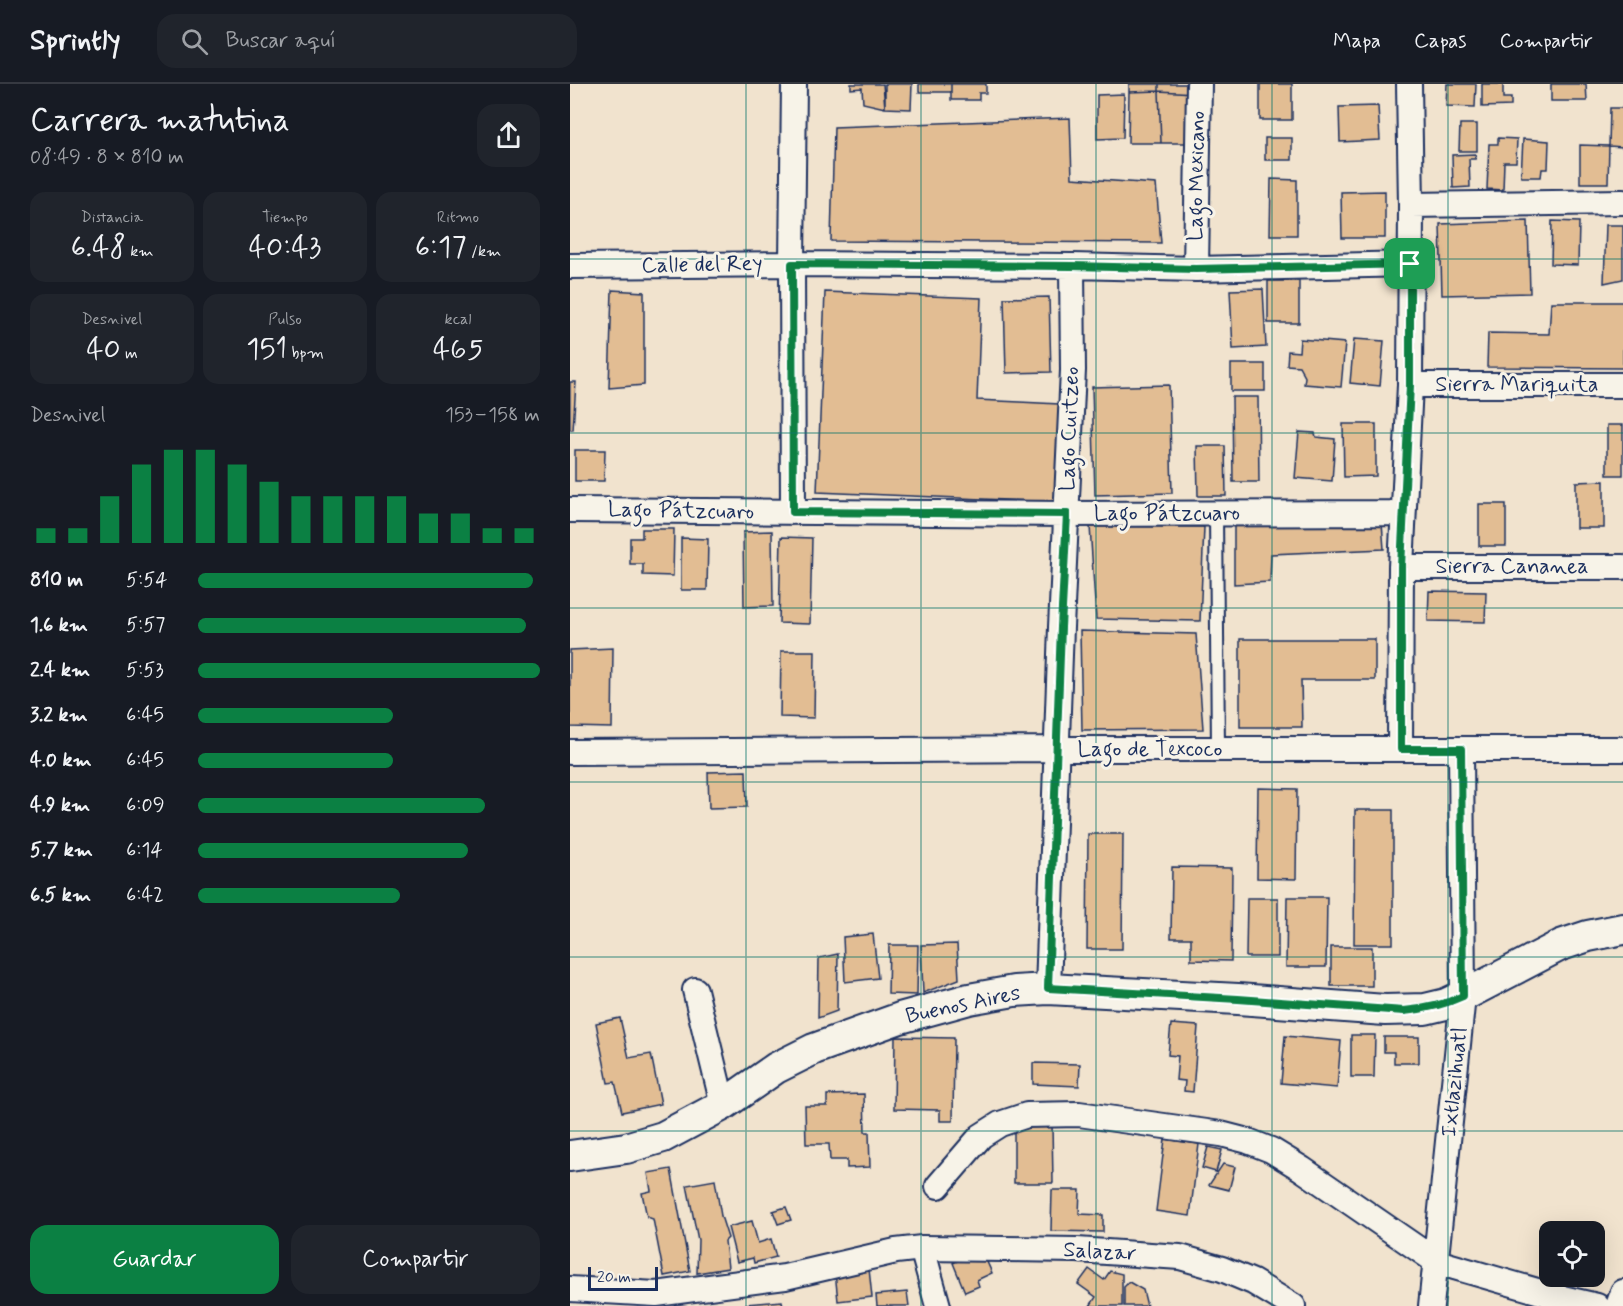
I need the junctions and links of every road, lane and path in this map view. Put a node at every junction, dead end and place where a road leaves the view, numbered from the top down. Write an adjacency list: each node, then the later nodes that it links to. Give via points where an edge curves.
1 (794, 84): 6 (street)
2 (1199, 84): 10 (street, Lago Mexicano)
3 (1408, 84): 5 (street)
4 (1623, 202): 5 (street)
5 (1412, 205): 7 (street)
6 (792, 264): 8 (street, Calle del Rey); 9 (street, Calle del Rey); 14 (street)
7 (1410, 264): 10 (street, Calle del Rey); 11 (street)
8 (570, 266)
9 (1072, 266): 10 (street, Calle del Rey); 17 (street, Lago Cuitzeo, via 1073,370)
10 (1196, 269)
11 (1410, 385): 12 (street, Sierra Mariquita); 16 (street)
12 (1623, 385)
13 (570, 510): 14 (street, Lago Pátzcuaro)
14 (793, 512): 17 (street, Lago Pátzcuaro)
15 (1216, 513): 16 (street, Lago Pátzcuaro); 17 (street, Lago Pátzcuaro); 24 (lane)
16 (1404, 513): 18 (street)
17 (1067, 514): 20 (street, Lago Cuitzeo)
18 (1401, 567): 19 (street, Sierra Cananea); 21 (street)
19 (1623, 567)
20 (1058, 749): 24 (street, Lago de Texcoco); 25 (street, Lago de Texcoco); 27 (street, Lago Cuitzeo)
21 (1401, 749): 22 (street, Lago de Texcoco); 24 (street, Lago de Texcoco)
22 (1461, 749): 23 (street, Lago de Texcoco); 29 (street, Ixtlazihuatl)
23 (1623, 749)
24 (1218, 750)
25 (570, 752)
26 (1623, 929): 29 (street, Buenos Aires, via 1561,945)
27 (1048, 988): 29 (street, Buenos Aires, via 1404,1011 1446,1004); 30 (street, Buenos Aires, via 969,999 862,1031 776,1068)
28 (695, 990): 30 (street)
29 (1463, 996): 34 (street, Ixtlazihuatl)
30 (723, 1105): 31 (street, Buenos Aires, via 663,1137 626,1148)
31 (570, 1156)
32 (938, 1186): 34 (street, via 981,1136 1000,1124 1027,1115 1079,1114 1221,1134 1271,1150)
33 (922, 1248): 37 (street, Salazar); 38 (street); 39 (street, Salazar, via 1077,1250 1180,1257 1253,1282)
34 (1437, 1262): 40 (street, Ixtlazihuatl); 41 (street)
35 (570, 1289): 37 (street, Salazar)
36 (1623, 1292): 42 (street)
37 (657, 1300)
38 (938, 1306)
39 (1293, 1306)
40 (1431, 1306)
41 (1594, 1306)
42 (1618, 1306)

